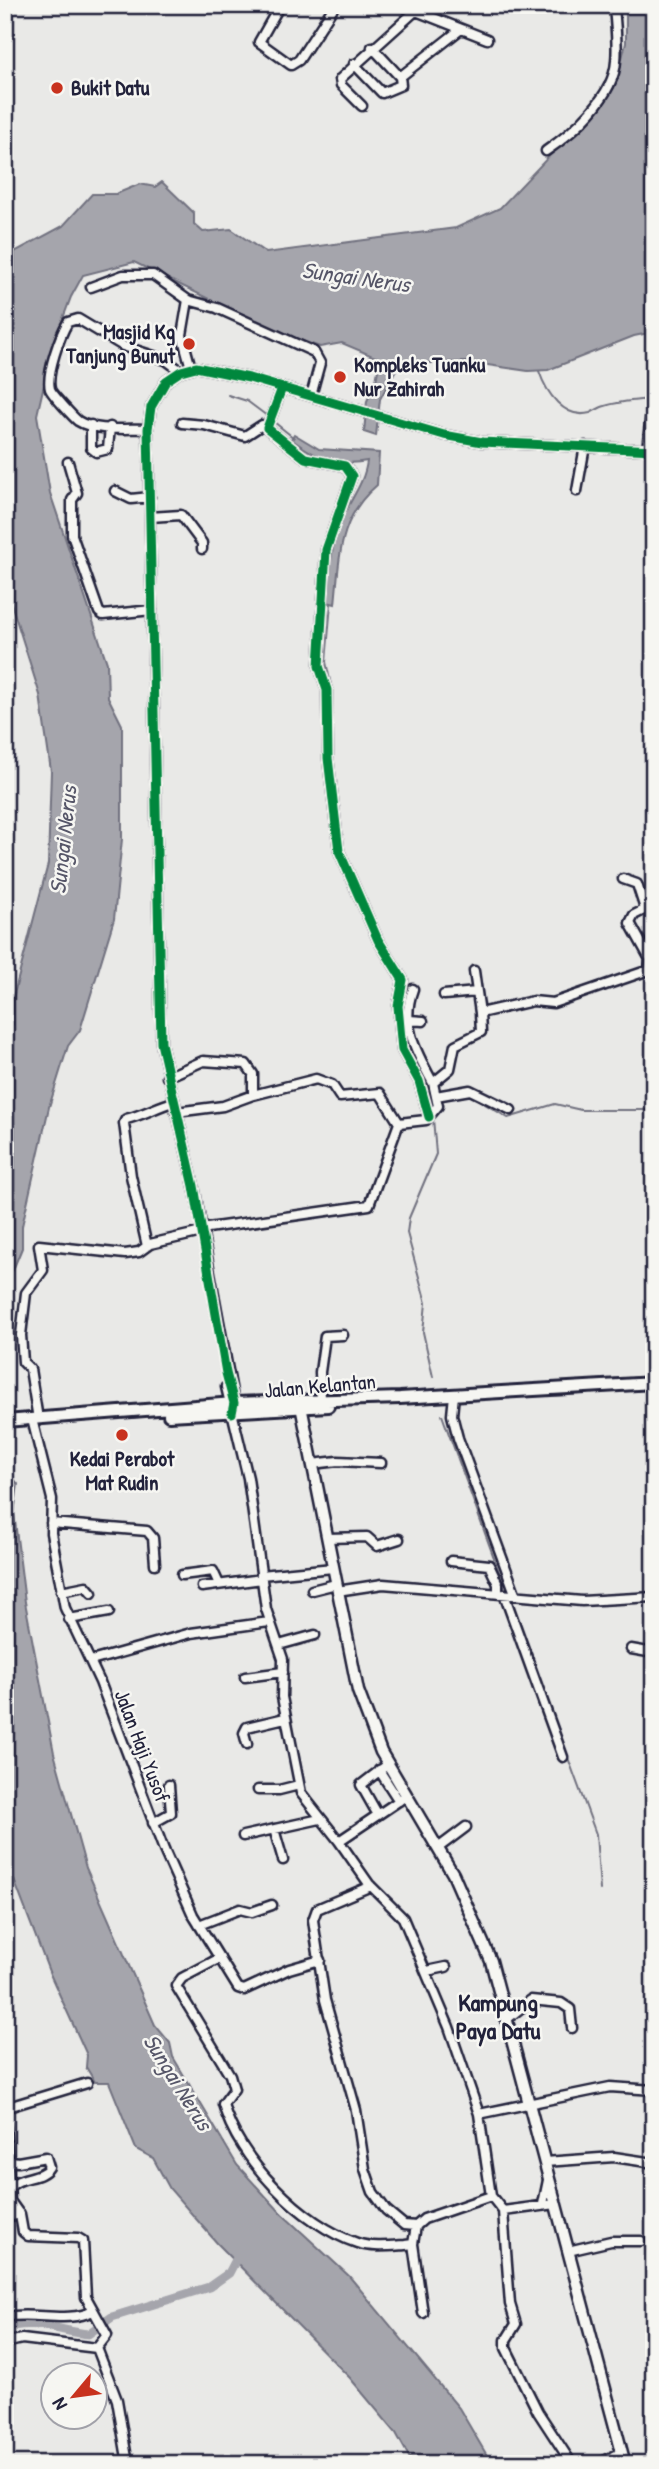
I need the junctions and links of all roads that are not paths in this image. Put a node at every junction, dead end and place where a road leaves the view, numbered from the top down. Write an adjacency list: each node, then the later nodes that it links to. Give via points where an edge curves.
1 (280, 5): 2 (street, via 259,42 291,65)
2 (335, 5)
3 (614, 5): 11 (street, via 617,60 607,90)
4 (419, 8): 5 (street); 7 (street)
5 (461, 29): 6 (street); 9 (street)
6 (487, 39)
7 (372, 47): 8 (street); 9 (street)
8 (354, 64): 9 (street, via 382,93 401,85); 10 (street, via 339,82)
9 (400, 77)
10 (362, 106)
11 (546, 150)
12 (91, 287): 13 (street, via 123,275 153,275)
13 (188, 300): 14 (street, via 183,335); 18 (street, via 217,308 314,352 320,363)
14 (191, 368): 15 (street); 17 (street, via 212,369)
15 (181, 371): 21 (street, via 166,360 123,346 71,319 59,339 49,387 77,420); 23 (street, via 166,381 155,399)
16 (654, 385): 25 (street)
17 (282, 388): 18 (street); 19 (street)
18 (311, 396): 24 (street, via 482,442)
19 (270, 422): 20 (street, via 244,436); 50 (street, via 305,458 345,466 352,476 327,541 319,666 327,690 327,758 337,844 378,940 403,980 398,1006 402,1050)
20 (182, 423)
21 (91, 425): 22 (street); 22 (street, via 91,448 96,452 108,449)
22 (110, 427): 23 (street)
23 (148, 429): 29 (street)
24 (585, 446): 25 (street); 28 (street)
25 (650, 450)
26 (68, 462): 32 (street, via 77,493 72,500 72,535 99,612)
27 (115, 491): 29 (street, via 131,499)
28 (577, 491)
29 (150, 497): 30 (street)
30 (150, 517): 31 (street, via 181,515 202,543); 32 (street)
31 (202, 550)
32 (152, 610): 43 (street, via 161,1029)
33 (623, 878): 34 (street, via 637,884)
34 (650, 907): 35 (street, via 634,915 630,923)
35 (653, 967): 40 (street, via 553,1003 533,1001)
36 (474, 971): 38 (street)
37 (413, 989): 41 (street)
38 (476, 992): 39 (street); 40 (street)
39 (444, 995)
40 (480, 1013): 44 (street, via 481,1032 454,1045 450,1069)
41 (409, 1020): 42 (street); 44 (street, via 412,1045)
42 (423, 1021)
43 (167, 1077): 45 (street, via 203,1061 246,1064 253,1074); 47 (street)
44 (433, 1083): 46 (street)
45 (253, 1095): 49 (street, via 223,1106); 51 (street, via 316,1079 332,1085 340,1097 380,1093)
46 (436, 1096): 48 (street, via 470,1090); 50 (street)
47 (173, 1102): 49 (street); 53 (street, via 124,1123)
48 (511, 1110)
49 (176, 1112): 52 (street)
50 (432, 1115): 51 (street)
51 (399, 1123): 52 (street, via 366,1207)
52 (201, 1230): 53 (street); 60 (street)
53 (147, 1246): 61 (street, Jalan Haji Yusof, via 125,1254 39,1245 43,1270 26,1293 21,1335)
54 (343, 1335): 58 (street, via 325,1336)
55 (654, 1383): 56 (highway, Jalan Kelantan)
56 (454, 1395): 57 (highway, Jalan Kelantan); 79 (street, via 452,1415 458,1438)
57 (401, 1398): 58 (highway, Jalan Kelantan); 59 (highway, Jalan Kelantan)
58 (321, 1400): 59 (highway, Jalan Kelantan)
59 (300, 1404): 60 (highway, Jalan Kelantan); 64 (main road)
60 (231, 1406): 61 (highway, Jalan Kelantan); 72 (street, via 248,1478)
61 (35, 1419): 62 (highway, Jalan Kelantan); 65 (street, Jalan Haji Yusof, via 52,1499)
62 (5, 1421)
63 (381, 1463): 64 (street)
64 (312, 1464): 66 (main road)
65 (51, 1522): 69 (street, via 147,1531 153,1538); 77 (street, Jalan Haji Yusof)
66 (327, 1538): 67 (street, via 367,1537 377,1546); 70 (main road)
67 (399, 1539)
68 (451, 1561): 79 (street, via 489,1564)
69 (155, 1564)
70 (333, 1568): 72 (street); 75 (main road)
71 (182, 1575): 73 (street, via 213,1571)
72 (261, 1577): 73 (street); 83 (street)
73 (219, 1584): 74 (street)
74 (202, 1587)
75 (336, 1587): 76 (street); 79 (street, via 383,1584); 94 (main road, via 356,1682)
76 (312, 1590)
77 (61, 1591): 78 (street, via 86,1586); 82 (street, Jalan Haji Yusof)
78 (92, 1593)
79 (507, 1594): 80 (street, via 582,1601); 93 (street)
80 (654, 1597)
81 (109, 1612): 82 (street)
82 (69, 1619): 88 (street, Jalan Haji Yusof)
83 (269, 1622): 85 (street); 88 (street, via 194,1633)
84 (314, 1635): 85 (street)
85 (279, 1645): 89 (street)
86 (631, 1649): 87 (street)
87 (654, 1653)
88 (91, 1661): 101 (street, Jalan Haji Yusof)
89 (283, 1672): 90 (street); 91 (street)
90 (245, 1677)
91 (285, 1718): 92 (street, via 247,1727); 96 (street)
92 (247, 1744)
93 (564, 1757)
94 (383, 1767): 98 (main road); 99 (street, via 361,1785)
95 (169, 1785): 101 (street, via 171,1813)
96 (299, 1785): 97 (street); 100 (street, via 303,1799)
97 (258, 1790)
98 (402, 1798): 99 (street); 106 (main road)
99 (378, 1815): 105 (street)
100 (320, 1819): 103 (street); 105 (street)
101 (153, 1823): 110 (street, Jalan Haji Yusof)
102 (466, 1827): 106 (street)
103 (274, 1829): 104 (street); 107 (street)
104 (243, 1836)
105 (339, 1841): 108 (street)
106 (438, 1849): 115 (main road, via 478,1925)
107 (283, 1860)
108 (371, 1886): 112 (street, via 315,1913); 114 (street, via 403,1918)
109 (272, 1905): 110 (street, via 252,1912 240,1909)
110 (199, 1925): 111 (street, Jalan Haji Yusof)
111 (220, 1958): 112 (street, Jalan Haji Yusof, via 238,1988 244,1990); 137 (street, via 181,1978 176,1986 230,2076 234,2089 224,2099 224,2108 254,2163 301,2211 348,2239 368,2245)
112 (320, 1960): 135 (street, via 327,2008 356,2110 371,2186 394,2218)
113 (446, 1967): 114 (street)
114 (427, 1971): 123 (street)
115 (507, 2019): 116 (street, via 531,2000 561,2003 570,2009); 121 (main road)
116 (572, 2028)
117 (87, 2083): 122 (street)
118 (5, 2084): 120 (street)
119 (654, 2090): 121 (street, via 624,2086)
120 (5, 2100)
121 (530, 2103): 123 (street); 125 (main road)
122 (5, 2110): 124 (street)
123 (479, 2114): 129 (street)
124 (5, 2160): 128 (street); 128 (street, via 46,2157 49,2167)
125 (545, 2162): 126 (street, via 614,2157); 127 (main road)
126 (654, 2163)
127 (549, 2177): 130 (street); 131 (main road)
128 (9, 2188): 133 (street, via 11,2204)
129 (491, 2196): 132 (street); 135 (street, via 429,2216)
130 (543, 2204): 131 (street); 132 (street)
131 (556, 2204): 138 (main road)
132 (503, 2211): 146 (street, via 510,2304 516,2324 506,2348 541,2417)
133 (20, 2214): 134 (street); 139 (street, via 28,2236 83,2241 86,2297)
134 (5, 2218)
135 (416, 2226): 137 (street)
136 (641, 2241): 138 (street, via 611,2241)
137 (412, 2244): 140 (street)
138 (568, 2251): 144 (main road)
139 (95, 2313): 141 (street); 143 (street, via 107,2334)
140 (423, 2313)
141 (5, 2317)
142 (5, 2343): 143 (street, via 22,2339)
143 (97, 2348): 145 (street, via 117,2400)
144 (622, 2452): 147 (street); 148 (main road)
145 (128, 2464)
146 (572, 2464)
147 (598, 2464)
148 (625, 2464)

